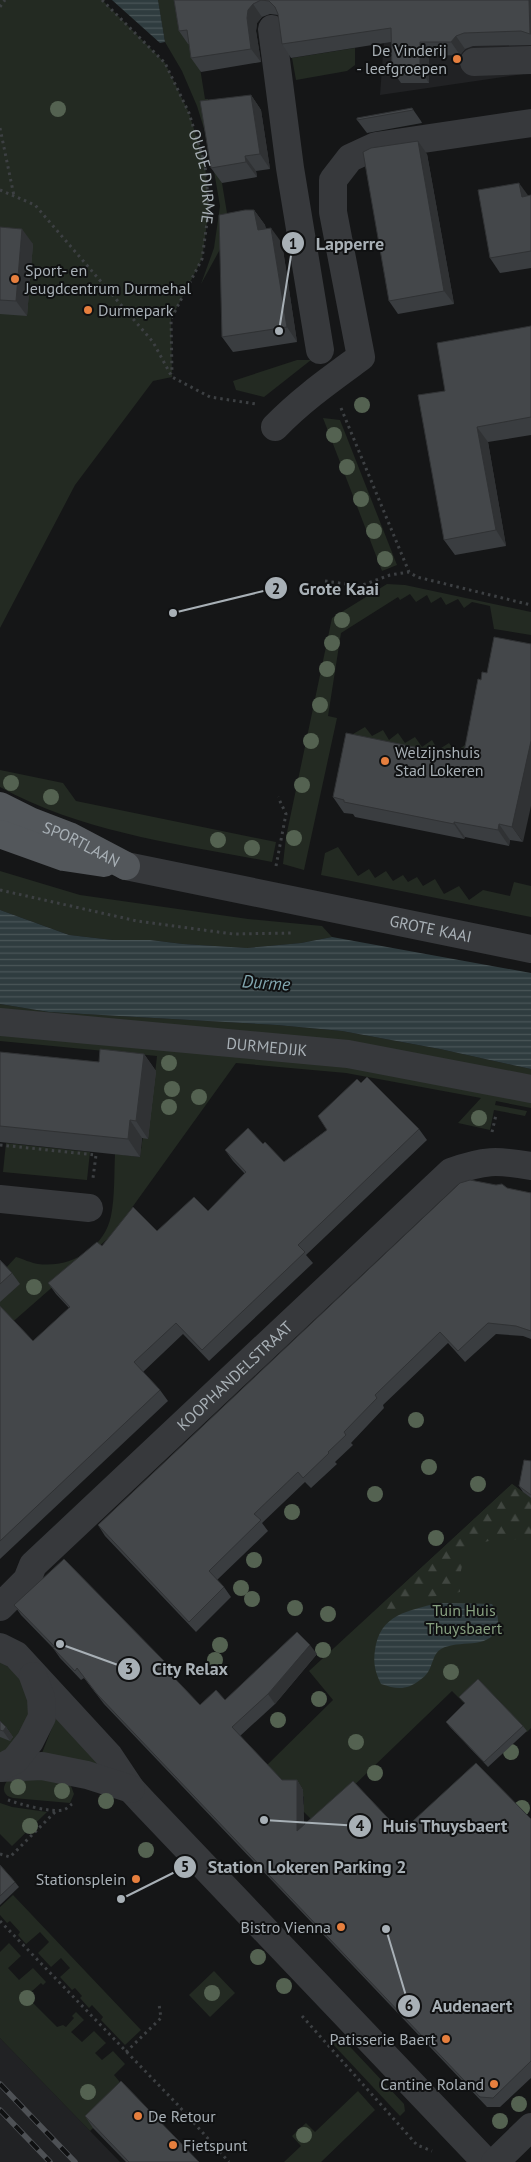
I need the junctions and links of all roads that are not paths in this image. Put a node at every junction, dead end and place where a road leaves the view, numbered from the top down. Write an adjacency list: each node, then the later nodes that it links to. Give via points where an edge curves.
1 (272, 29): 5 (street, via 290,168)
2 (531, 60): 3 (street)
3 (474, 62)
4 (531, 123): 6 (street, via 376,146 350,158 333,180 333,212 361,358)
5 (320, 350)
6 (283, 418)
7 (0, 806): 9 (main road, SPORTLAAN, via 69,836)
8 (0, 834): 9 (main road, SPORTLAAN, via 64,856)
9 (126, 866): 10 (street, GROTE KAAI)
10 (531, 949)
11 (0, 1022): 12 (street, DURMEDIJK, via 348,1054)
12 (531, 1089)
13 (531, 1166): 16 (street, KOOPHANDELSTRAAT, via 502,1160 451,1172 33,1566 27,1580)
14 (0, 1199): 15 (street)
15 (89, 1208)
16 (0, 1607)
17 (0, 1646): 18 (street)
18 (32, 1672): 19 (street, via 41,1698 42,1717 37,1730 15,1760); 20 (street, via 109,1756)
19 (0, 1768): 20 (street, via 42,1766)
20 (131, 1789): 22 (street)
21 (531, 2127): 23 (street)
22 (486, 2162)
23 (494, 2162)

